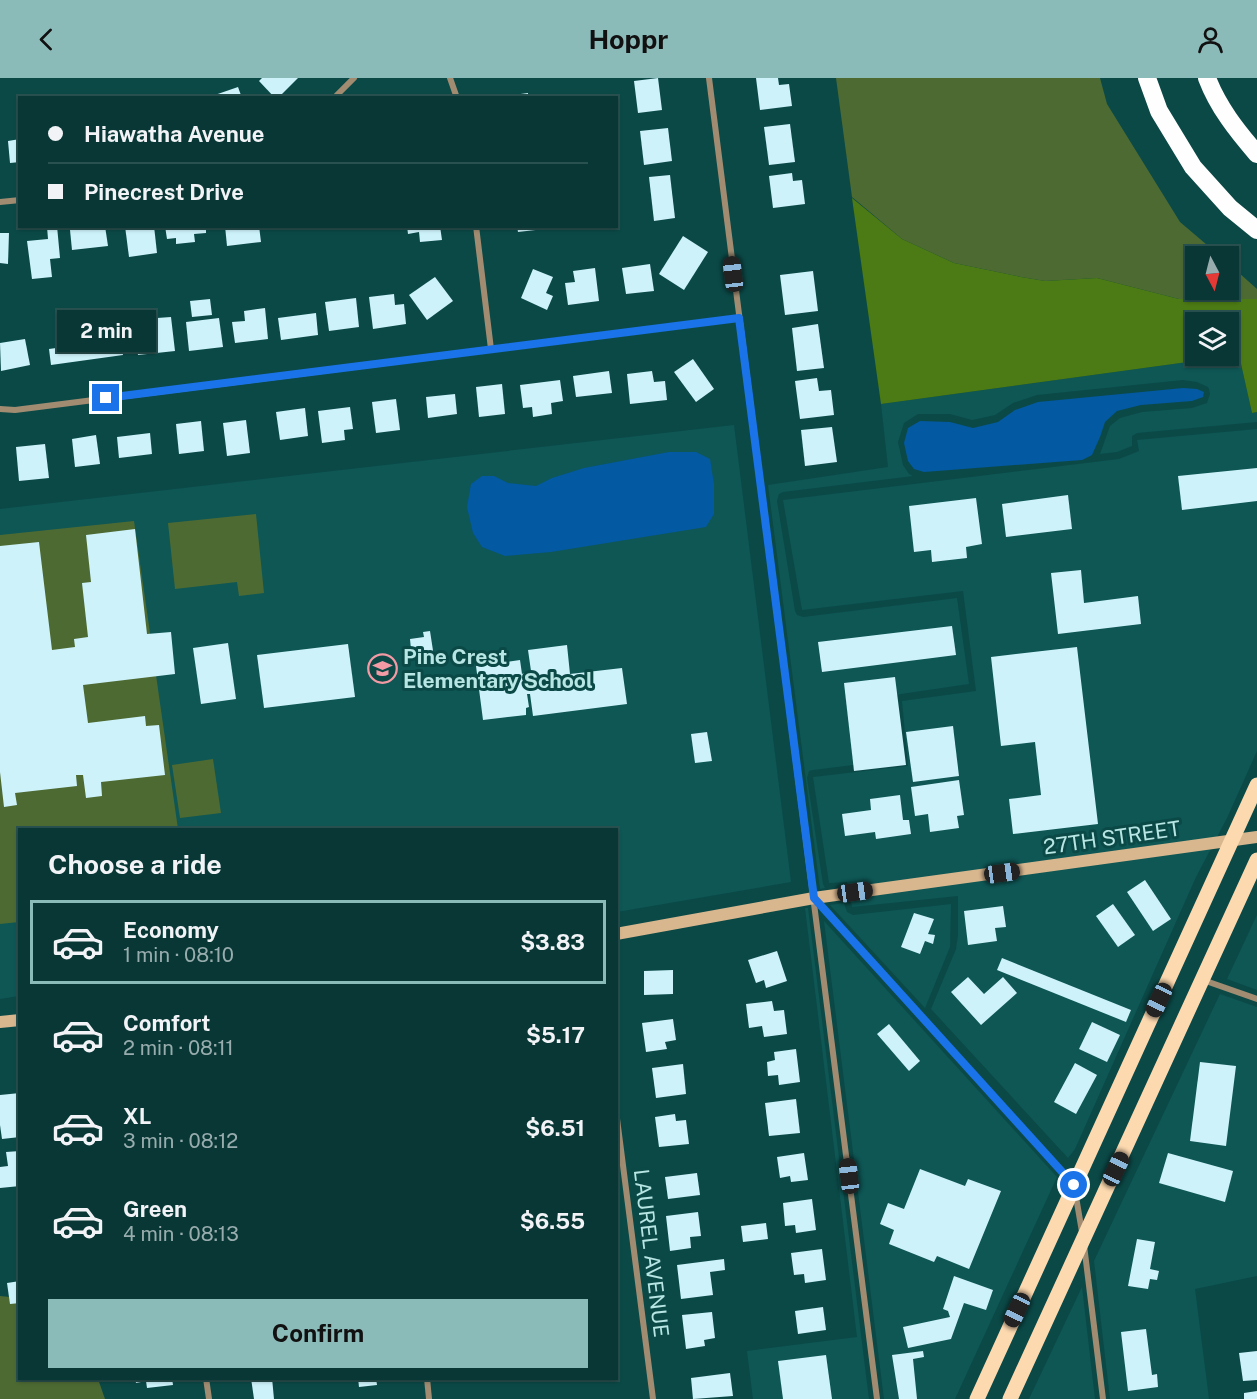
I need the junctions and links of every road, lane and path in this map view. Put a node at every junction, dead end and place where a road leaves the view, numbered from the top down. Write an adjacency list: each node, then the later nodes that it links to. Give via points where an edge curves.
1 (354, 78): 6 (street)
2 (450, 78): 7 (street)
3 (709, 78): 13 (street)
4 (1147, 78): 12 (highway, via 1159,111 1193,167 1230,208)
5 (1207, 78): 8 (highway, via 1234,127)
6 (336, 96)
7 (455, 96)
8 (1257, 154)
9 (18, 200): 10 (street)
10 (0, 202)
11 (476, 228): 14 (street)
12 (1257, 230)
13 (739, 318): 14 (street); 20 (street)
14 (491, 349): 15 (street)
15 (0, 409)
16 (1257, 785): 18 (main road)
17 (1257, 837): 18 (main road, 27TH STREET)
18 (1231, 841): 20 (main road, 27TH STREET); 27 (main road)
19 (1257, 860): 22 (main road)
20 (814, 898): 21 (main road, 27TH STREET); 27 (street); 34 (street)
21 (618, 934)
22 (1203, 980): 23 (street); 28 (main road)
23 (1257, 999)
24 (18, 1020): 25 (main road)
25 (0, 1022)
26 (618, 1127): 33 (street, LAUREL AVENUE)
27 (1074, 1185): 28 (street); 35 (main road)
28 (1083, 1238): 36 (main road); 37 (street)
29 (206, 1380): 31 (street)
30 (427, 1380): 32 (street)
31 (209, 1399)
32 (429, 1399)
33 (653, 1399)
34 (877, 1399)
35 (977, 1399)
36 (1010, 1399)
37 (1103, 1399)

